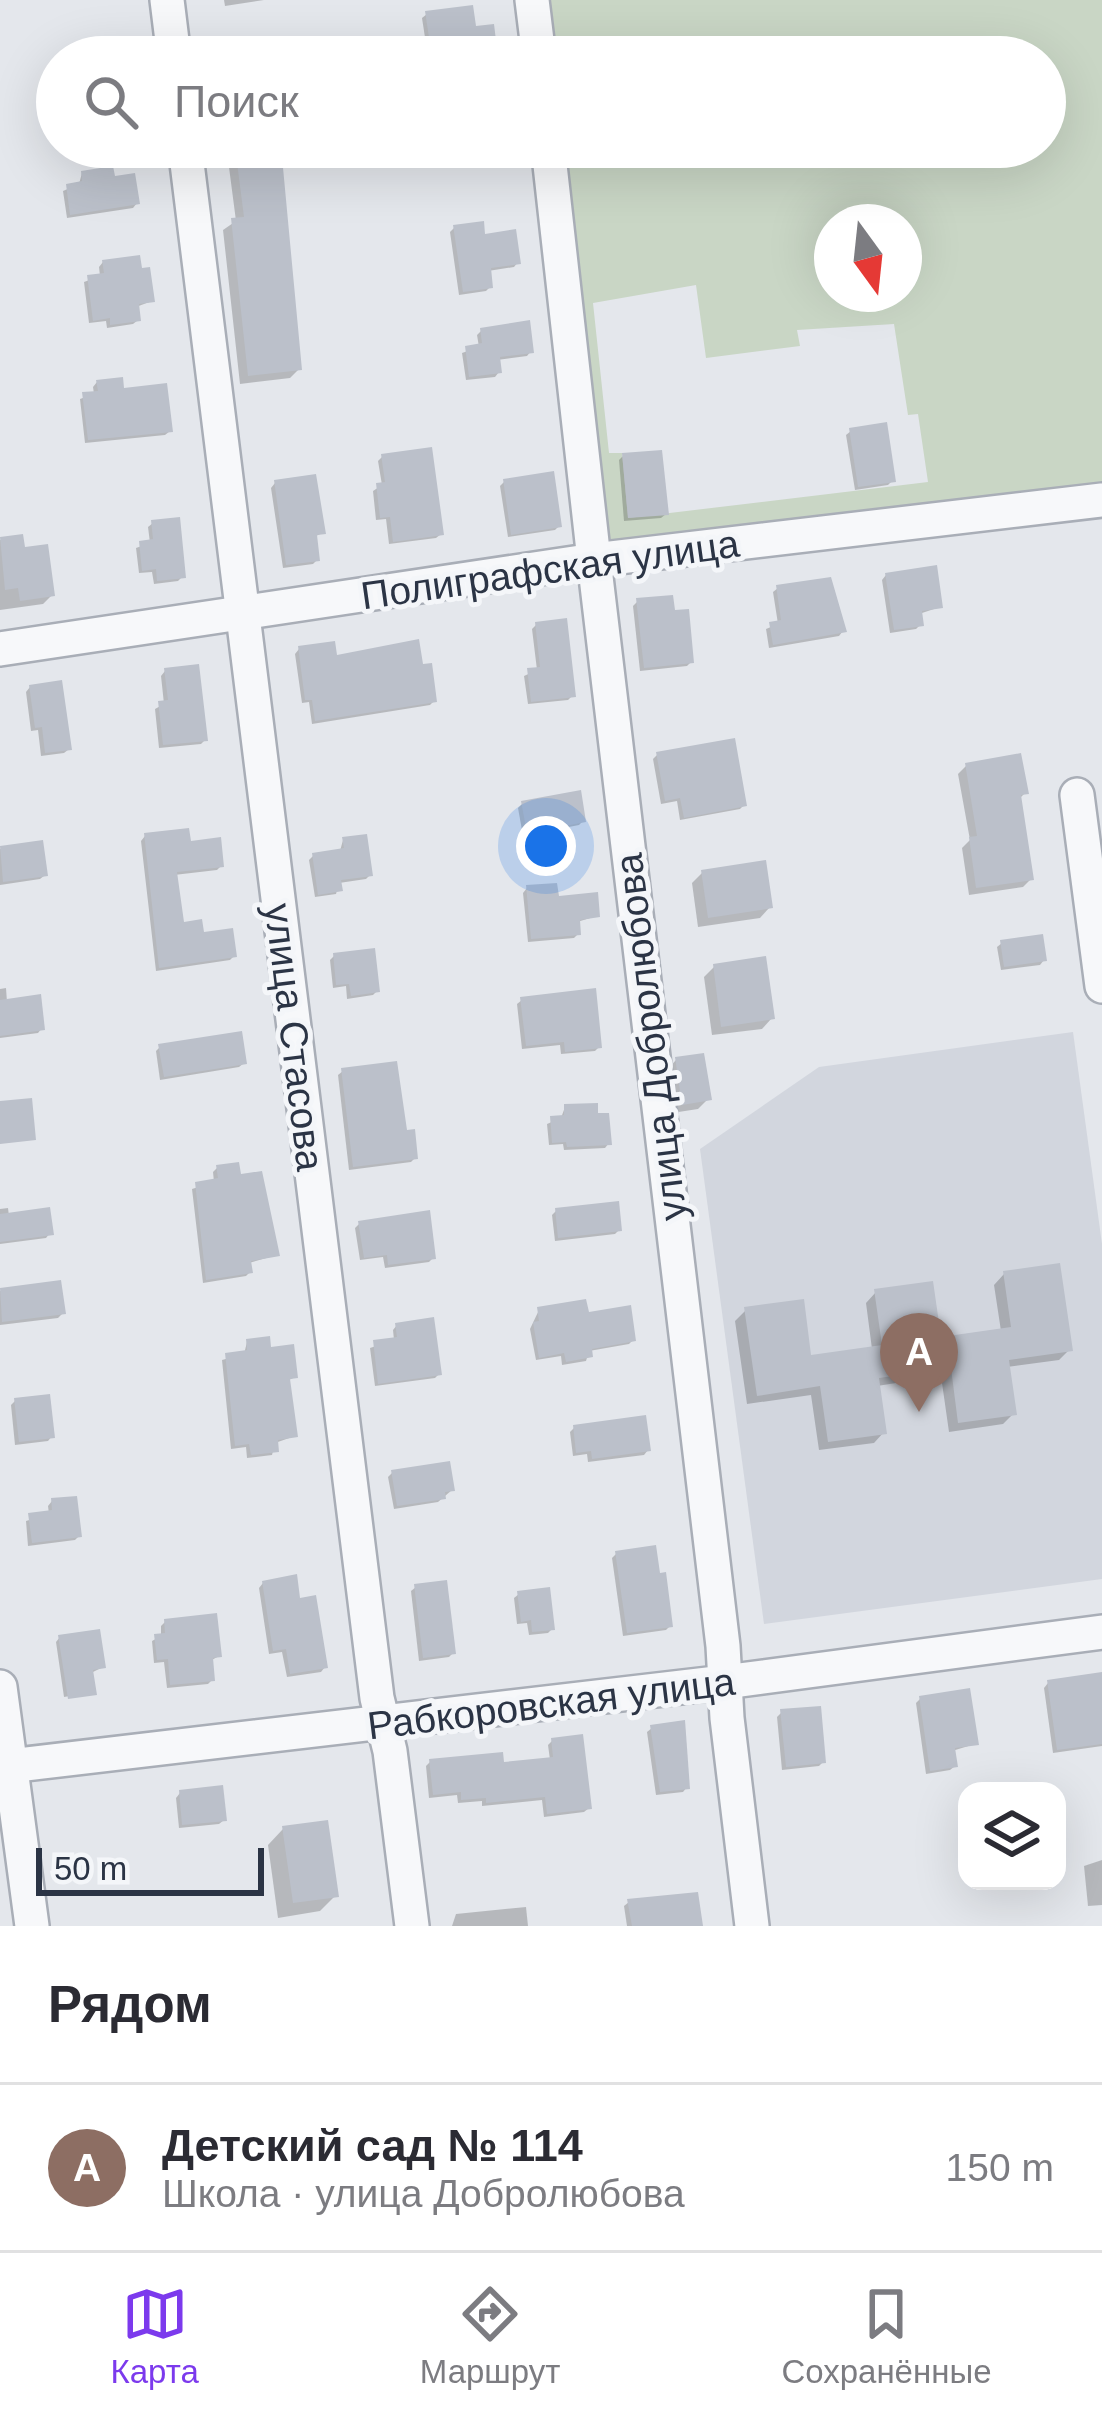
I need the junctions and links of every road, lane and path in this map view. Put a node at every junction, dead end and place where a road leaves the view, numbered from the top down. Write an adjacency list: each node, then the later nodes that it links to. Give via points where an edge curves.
1 (167, 0): 3 (street)
2 (532, 0): 4 (street)
3 (171, 36)
4 (536, 36)
5 (188, 168): 9 (street, улица Стасова)
6 (550, 168): 8 (street, улица Добролюбова)
7 (1102, 500): 8 (street, Полиграфская улица)
8 (593, 560): 9 (street, Полиграфская улица); 14 (street, улица Добролюбова)
9 (243, 614): 10 (street, Полиграфская улица); 16 (street, улица Стасова)
10 (0, 649)
11 (1077, 795): 12 (street)
12 (1102, 986)
13 (1102, 1632): 14 (street, Рабкоровская улица)
14 (725, 1682): 16 (street, Рабкоровская улица); 21 (street, улица Добролюбова)
15 (0, 1687): 17 (street)
16 (383, 1723): 17 (street, Рабкоровская улица); 20 (street, улица Стасова)
17 (5, 1767): 18 (street)
18 (13, 1885): 19 (street)
19 (32, 1926)
20 (412, 1926)
21 (752, 1926)

